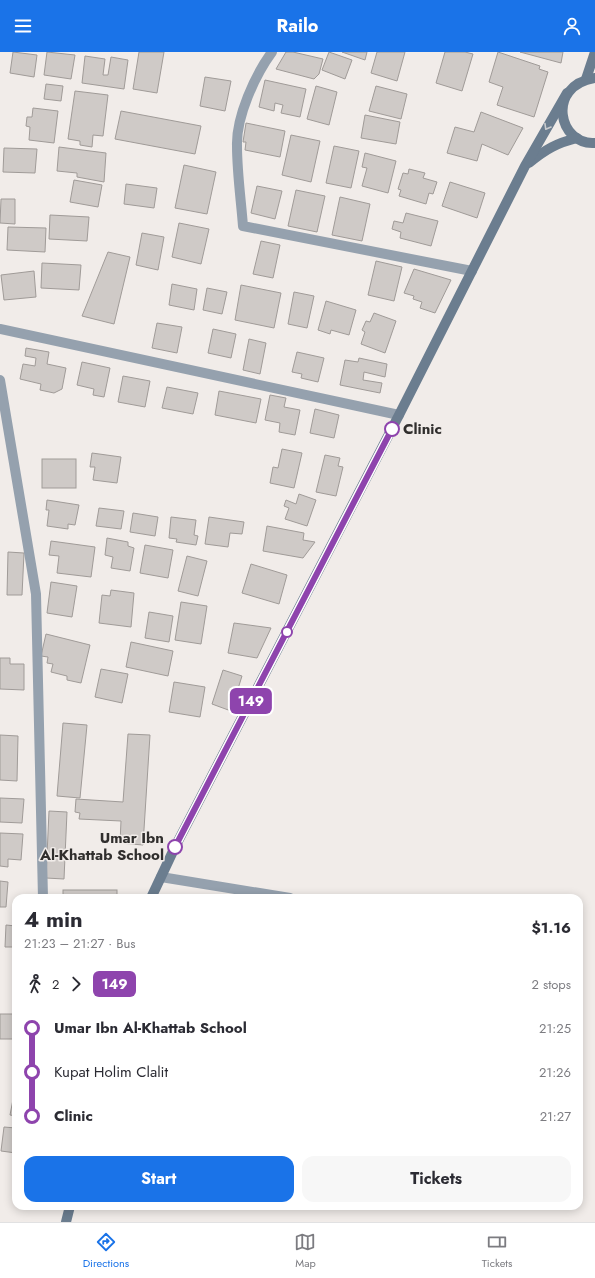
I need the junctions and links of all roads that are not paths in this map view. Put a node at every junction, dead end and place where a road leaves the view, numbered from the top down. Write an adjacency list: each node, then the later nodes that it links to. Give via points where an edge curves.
1 (272, 52): 8 (street, via 261,66 242,110 236,145 243,226)
2 (595, 52): 3 (street)
3 (591, 79): 4 (street, via 574,85)
4 (567, 93): 5 (street, via 562,114 565,125); 7 (street, one-way to 7)
5 (577, 138): 6 (street); 7 (street, via 560,142)
6 (594, 144)
7 (525, 166): 8 (street)
8 (472, 271): 11 (street)
9 (0, 329): 11 (street)
10 (0, 380): 13 (street, via 36,594)
11 (399, 415): 12 (street)
12 (161, 878): 14 (street); 15 (street)
13 (43, 894)
14 (153, 894)
15 (264, 894)
16 (69, 1210): 17 (street)
17 (66, 1222)

